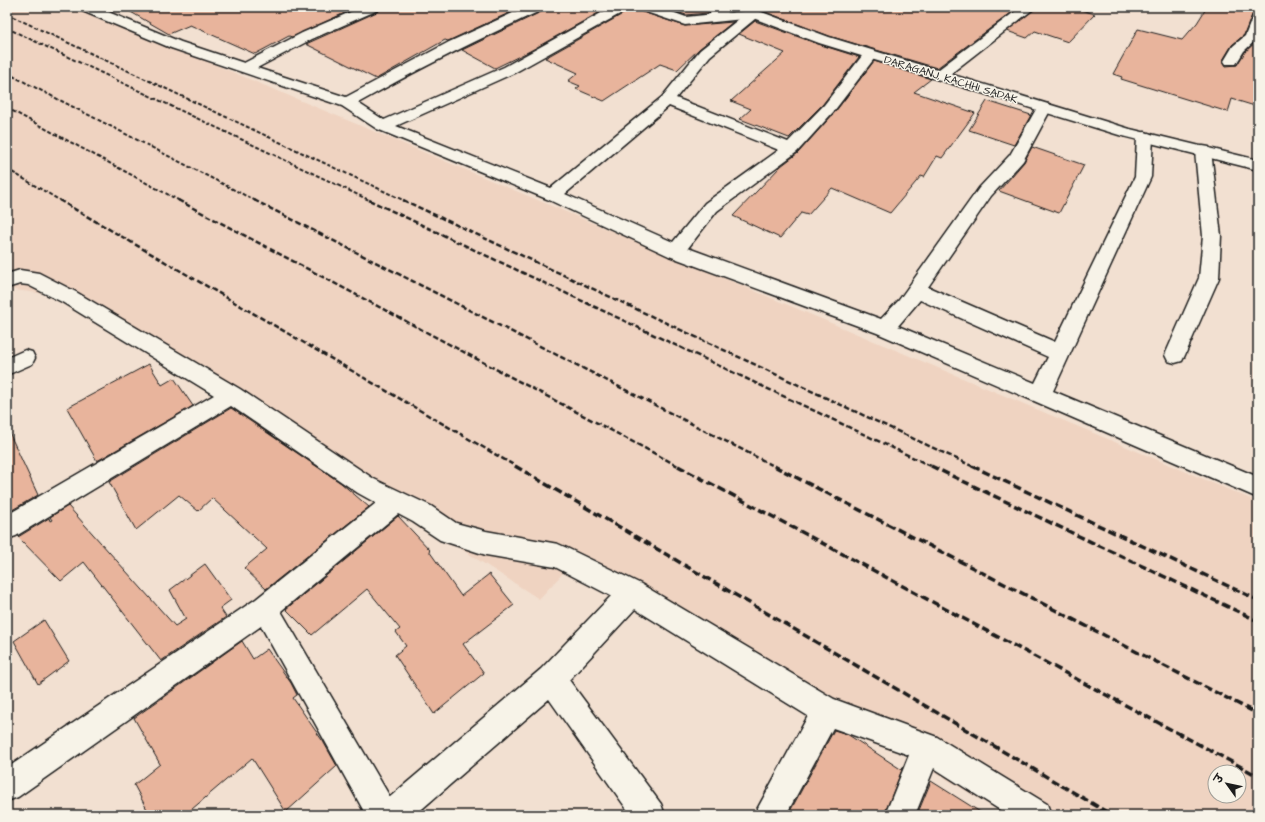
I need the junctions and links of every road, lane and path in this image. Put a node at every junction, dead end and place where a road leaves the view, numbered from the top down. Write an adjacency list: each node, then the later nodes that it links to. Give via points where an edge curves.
1 (85, 7): 13 (street, via 176,45)
2 (373, 7): 13 (street, via 307,36)
3 (537, 7): 16 (street, via 454,45)
4 (622, 7): 18 (street, via 509,70)
5 (646, 7): 9 (street, DARAGANJ, KACHHI SADAK, via 685,22)
6 (730, 7): 9 (street)
7 (1029, 7): 14 (street)
8 (754, 14): 9 (street, DARAGANJ, KACHHI SADAK); 11 (street, DARAGANJ, KACHHI SADAK); 15 (street, via 705,53)
9 (711, 17)
10 (1258, 19): 12 (street, via 1251,38 1238,49)
11 (870, 55): 14 (street, DARAGANJ, KACHHI SADAK); 20 (street, via 829,108)
12 (1231, 61)
13 (246, 68): 16 (street)
14 (940, 75): 17 (street, DARAGANJ, KACHHI SADAK)
15 (667, 100): 20 (street); 23 (street)
16 (347, 103): 18 (street)
17 (1044, 107): 19 (street, DARAGANJ, KACHHI SADAK); 26 (street, via 1017,157 985,192)
18 (383, 126): 23 (street)
19 (1145, 137): 21 (street, DARAGANJ, KACHHI SADAK); 28 (street, via 1143,177)
20 (791, 149): 24 (street, via 711,207)
21 (1203, 151): 22 (street, DARAGANJ, KACHHI SADAK); 29 (street, via 1212,236 1209,278)
22 (1258, 165)
23 (553, 195): 24 (street)
24 (676, 251): 27 (street)
25 (7, 281): 31 (street, via 20,276 32,278 69,297)
26 (916, 290): 27 (street, via 906,305); 28 (street)
27 (884, 328): 30 (street)
28 (1059, 353): 30 (street)
29 (1175, 355)
30 (1040, 394): 32 (street)
31 (232, 396): 33 (street, via 366,486); 34 (street)
32 (1258, 488)
33 (396, 501): 35 (street, via 449,532 486,543 558,556); 36 (street)
34 (7, 528)
35 (632, 592): 37 (street); 38 (street)
36 (265, 608): 40 (street); 41 (street)
37 (551, 679): 42 (street); 43 (street)
38 (826, 711): 39 (street); 44 (street)
39 (926, 747): 45 (street); 46 (street)
40 (7, 786)
41 (383, 815)
42 (392, 815)
43 (650, 815)
44 (769, 815)
45 (900, 815)
46 (1036, 815)

